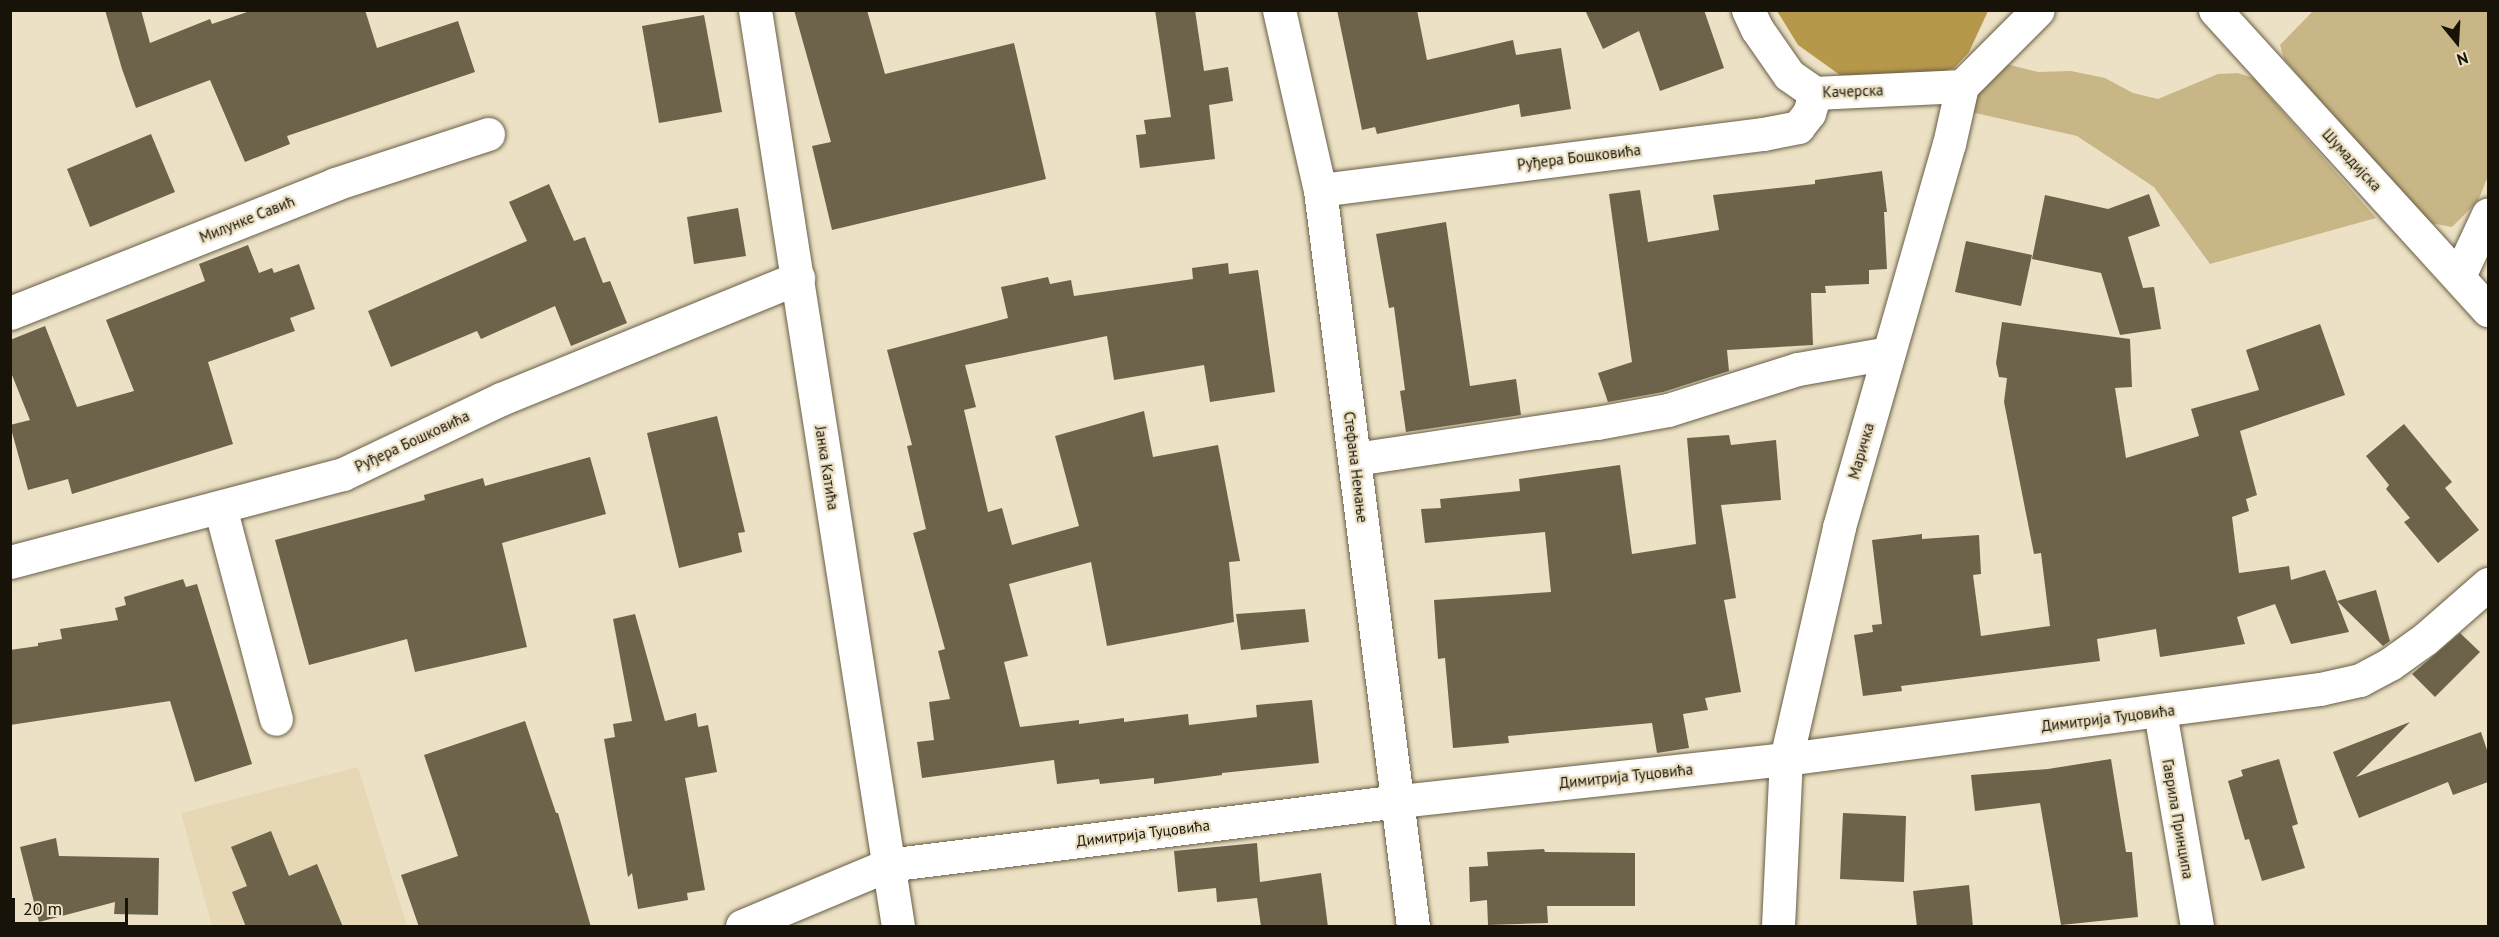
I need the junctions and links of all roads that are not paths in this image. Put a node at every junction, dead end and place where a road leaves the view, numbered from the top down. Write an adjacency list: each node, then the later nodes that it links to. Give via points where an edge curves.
1 (755, 10): 12 (street, Јанка Катића)
2 (1279, 10): 9 (street, Стефана Немање)
3 (1748, 10): 7 (street, Качерска, via 1789,75)
4 (2038, 10): 6 (street)
5 (2215, 10): 11 (street, Шумадијска)
6 (1962, 86): 7 (street, Качерска); 15 (street, Маричка)
7 (1815, 93): 9 (street, Руђера Бошковића, via 1809,112 1798,127 1763,134)
8 (488, 134): 14 (street, Милунке Савић, via 335,184)
9 (1320, 189): 16 (street, Стефана Немање)
10 (2488, 214): 11 (street)
11 (2459, 276): 13 (street, Шумадијска)
12 (798, 278): 17 (street, Руђера Бошковића, via 501,399 343,474); 24 (street, Јанка Катића)
13 (2488, 310)
14 (10, 314)
15 (1889, 353): 16 (street, via 1798,369 1668,410); 22 (street, Маричка, via 1839,527)
16 (1355, 459): 23 (street, Стефана Немање)
17 (220, 507): 18 (street, Руђера Бошковића); 21 (street)
18 (10, 562)
19 (2488, 584): 20 (street, Димитрија Туцовића, via 2425,639 2360,680)
20 (2160, 712): 22 (street, Димитрија Туцовића); 29 (street, Гаврила Принципа)
21 (276, 719)
22 (1786, 759): 23 (street, Димитрија Туцовића); 28 (street, Маричка)
23 (1399, 801): 24 (street, Димитрија Туцовића); 27 (street, Стефана Немање)
24 (888, 865): 25 (street, Димитрија Туцовића); 26 (street, Јанка Катића)
25 (742, 927)
26 (898, 927)
27 (1413, 927)
28 (1778, 927)
29 (2197, 927)

